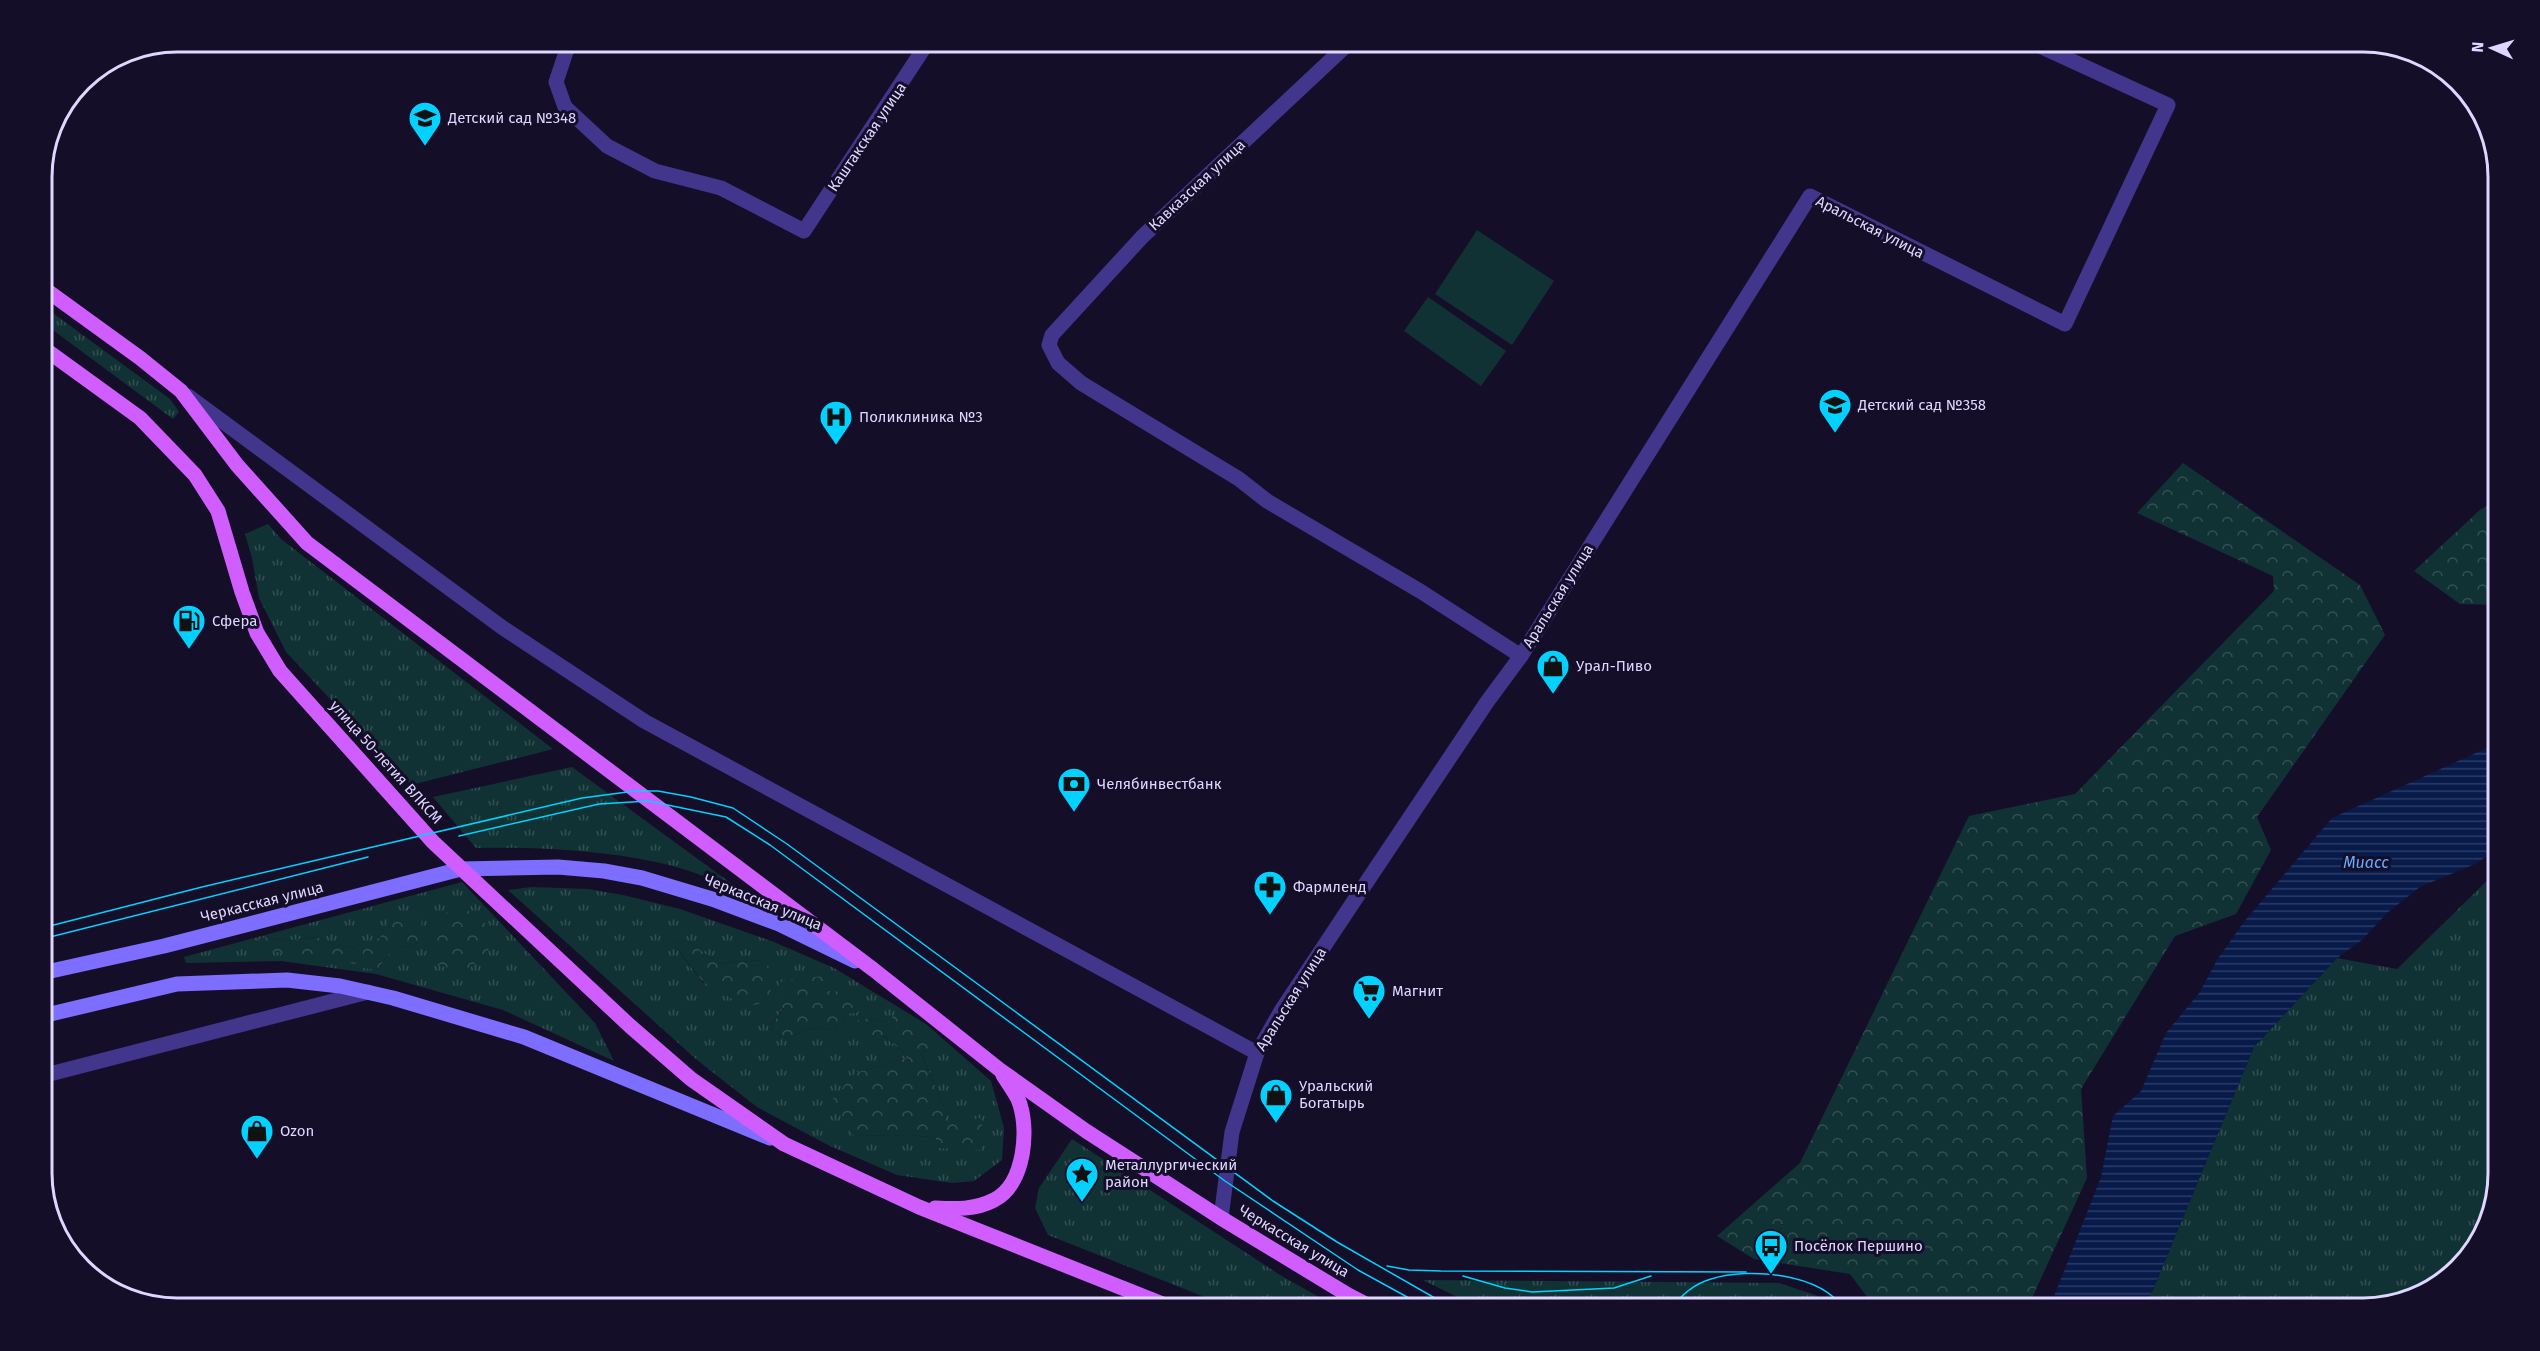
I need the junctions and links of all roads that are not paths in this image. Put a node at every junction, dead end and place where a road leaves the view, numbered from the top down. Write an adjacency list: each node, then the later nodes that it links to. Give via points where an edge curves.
1 (566, 52): 2 (street, Каштакская улица, via 556,82 565,107 607,146 655,171 721,188 804,231)
2 (922, 52)
3 (1339, 52): 6 (street, Кавказская улица, via 1142,237)
4 (2053, 52): 9 (street, Аральская улица, via 2168,105 2065,324 1810,196)
5 (53, 295): 8 (main road)
6 (1052, 335): 9 (street, Аральская улица, via 1049,345 1058,363 1081,383)
7 (53, 355): 10 (main road, улица 50-летия ВЛКСМ, via 140,418 195,475 218,511 254,623 280,671)
8 (181, 391): 11 (main road, via 237,465 308,543); 15 (street, via 503,628 644,721)
9 (1521, 656): 15 (street, Аральская улица, via 1281,1011)
10 (461, 869): 11 (main road, Черкасская улица, via 558,867 642,878 779,924); 12 (main road, Черкасская улица); 18 (main road, улица 50-летия ВЛКСМ, via 691,1079)
11 (874, 970): 16 (main road, Черкасская улица)
12 (53, 971)
13 (368, 992): 14 (main road, via 287,980 177,984); 17 (street); 18 (main road, via 524,1037)
14 (53, 1013)
15 (1257, 1053): 20 (street, Аральская улица, via 1232,1132)
16 (1000, 1070): 19 (main road, via 1018,1100 1025,1132 1022,1156 1012,1183 996,1200 975,1208); 20 (main road, Черкасская улица)
17 (53, 1073)
18 (784, 1144): 19 (main road)
19 (919, 1206): 21 (main road)
20 (1221, 1218): 22 (main road, Черкасская улица)
21 (1147, 1298)
22 (1356, 1298)

